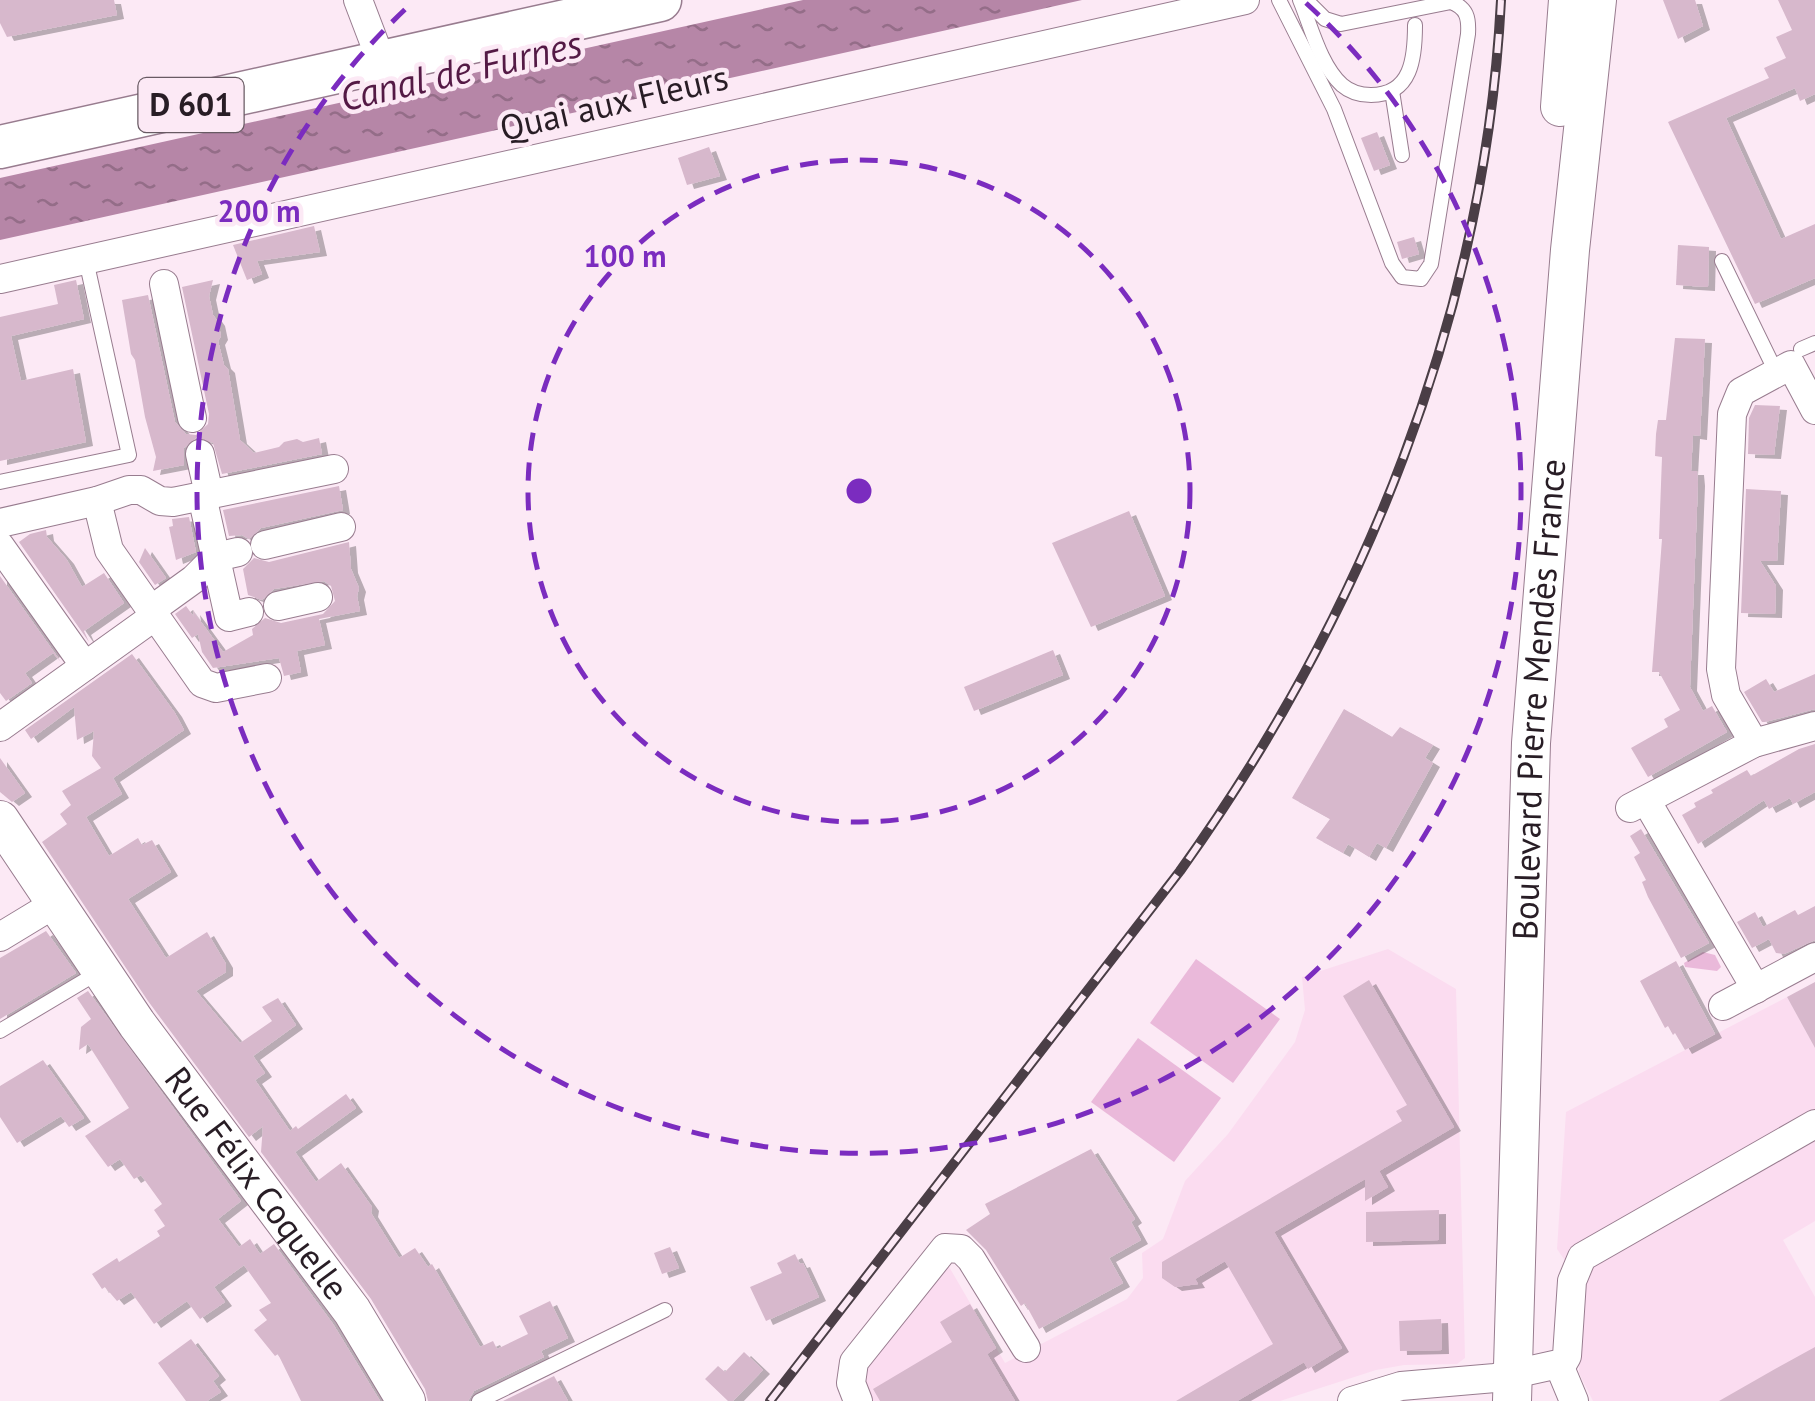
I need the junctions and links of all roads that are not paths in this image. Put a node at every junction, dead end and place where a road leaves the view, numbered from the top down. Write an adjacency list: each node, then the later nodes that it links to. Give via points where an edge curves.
1 (358, 0): 10 (street)
2 (572, 0): 10 (main road, D 601)
3 (660, 0): 10 (main road, D 601)
4 (1245, 0): 15 (street, Quai aux Fleurs)
5 (1279, 0): 6 (lane, via 1334,109 1392,262 1402,277 1421,279 1431,264 1468,16 1451,2 1342,24)
6 (1303, 0): 11 (lane, via 1324,56 1345,88 1370,95)
7 (1568, 0): 52 (main road, Boulevard Pierre Mendès France, via 1510,792)
8 (1597, 0): 52 (main road, Boulevard Pierre Mendès France, via 1531,743)
9 (1414, 25): 11 (lane, via 1409,74)
10 (379, 54): 12 (main road, D 601); 13 (main road, D 601)
11 (1392, 91): 14 (lane)
12 (0, 129)
13 (0, 148)
14 (1402, 155)
15 (86, 260): 17 (street, Quai aux Fleurs); 24 (lane, via 128,455)
16 (1722, 261): 19 (lane)
17 (0, 279)
18 (164, 284): 21 (street)
19 (1789, 362): 20 (street); 39 (street, via 1741,392 1732,414 1720,669 1726,695)
20 (1815, 410)
21 (192, 418)
22 (200, 454): 25 (street)
23 (334, 469): 25 (street)
24 (0, 482)
25 (206, 495): 26 (street, via 164,502 135,489); 30 (street)
26 (86, 504): 27 (street); 33 (street)
27 (0, 523)
28 (341, 527): 30 (street)
29 (0, 546): 35 (street)
30 (240, 551): 33 (street); 34 (street)
31 (318, 597): 32 (street)
32 (278, 606)
33 (153, 613): 35 (street); 36 (street, via 206,686)
34 (239, 614)
35 (84, 666): 38 (street)
36 (268, 678)
37 (1815, 726): 39 (street)
38 (0, 727)
39 (1754, 744): 45 (street, via 1638,805)
40 (0, 820): 41 (main road, Rue Félix Coquelle)
41 (56, 904): 42 (street); 44 (main road, Rue Félix Coquelle)
42 (0, 937)
43 (1815, 958): 45 (street)
44 (100, 971): 47 (lane); 53 (main road, Rue Félix Coquelle, via 352,1311)
45 (1756, 988): 46 (street)
46 (1723, 1006)
47 (0, 1030)
48 (1815, 1124): 51 (street, via 1582,1257)
49 (665, 1310): 54 (lane)
50 (1026, 1348): 55 (street, via 972,1259 962,1249 945,1248 854,1362 851,1383)
51 (1560, 1364): 52 (street); 57 (street)
52 (1504, 1389): 56 (street, via 1401,1386)
53 (406, 1401)
54 (479, 1401)
55 (858, 1401)
56 (1352, 1401)
57 (1574, 1401)

